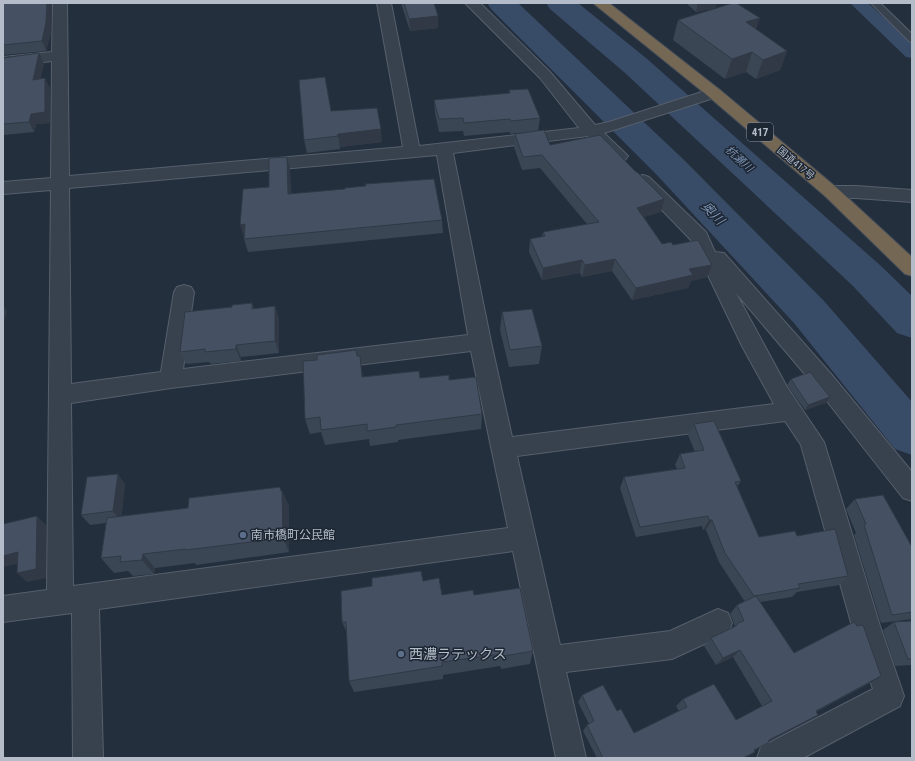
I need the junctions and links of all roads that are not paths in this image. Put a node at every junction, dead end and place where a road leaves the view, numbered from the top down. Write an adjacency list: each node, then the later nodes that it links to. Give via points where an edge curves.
1 (60, 3): 7 (street)
2 (384, 3): 12 (street)
3 (472, 3): 10 (street, via 545,75 585,124)
4 (600, 3): 9 (highway, 国道417号 / 417)
5 (875, 3): 6 (lane)
6 (912, 39)
7 (60, 56): 8 (street); 13 (street)
8 (3, 62)
9 (707, 96): 10 (street); 15 (highway, 国道417号 / 417)
10 (604, 128): 11 (street); 17 (street)
11 (444, 148): 12 (street); 20 (street)
12 (412, 152): 13 (street)
13 (60, 182): 14 (street); 22 (street)
14 (3, 188)
15 (831, 192): 16 (street); 18 (highway, 国道417号 / 417)
16 (912, 196)
17 (699, 237): 23 (street, via 749,339); 25 (street, via 823,380)
18 (912, 269)
19 (184, 292): 21 (street)
20 (480, 342): 21 (street); 24 (street)
21 (171, 379): 22 (street)
22 (60, 394): 27 (street)
23 (791, 411): 24 (street); 31 (street, via 812,442 866,626 890,696)
24 (504, 448): 26 (street)
25 (912, 490)
26 (524, 538): 27 (street); 30 (street)
27 (72, 600): 28 (street); 32 (street)
28 (3, 608)
29 (718, 623): 30 (street, via 672,645)
30 (550, 660): 33 (street)
31 (801, 752): 34 (street)
32 (88, 758)
33 (571, 758)
34 (772, 758)

